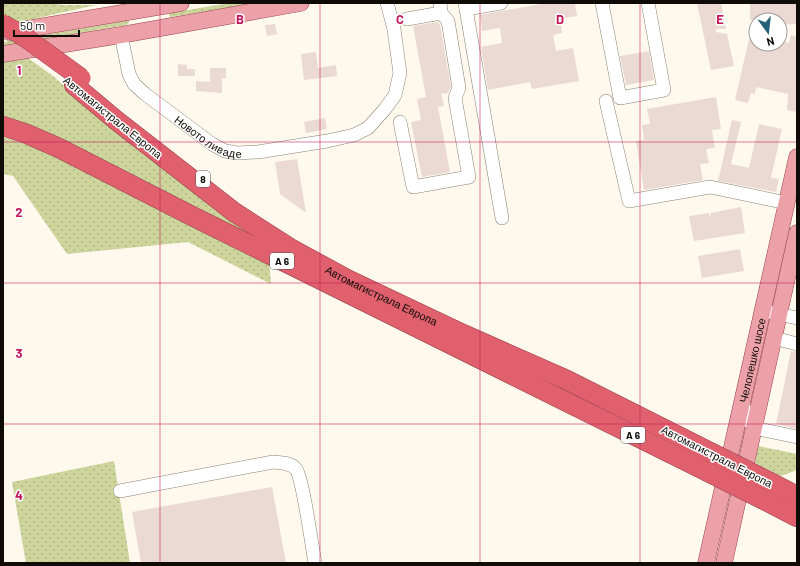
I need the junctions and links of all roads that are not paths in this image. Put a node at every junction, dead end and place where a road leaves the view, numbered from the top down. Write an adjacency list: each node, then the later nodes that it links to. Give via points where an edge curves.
1 (181, 3): 11 (main road)
2 (301, 3): 12 (main road)
3 (388, 3): 12 (lane, Новото ливаде, via 400,73 394,95 385,109 368,128 344,138 258,152 225,151 144,94 129,74)
4 (501, 3): 7 (lane)
5 (602, 3): 6 (lane, via 620,98 664,90)
6 (648, 3)
7 (465, 6): 20 (lane)
8 (440, 8): 9 (lane); 16 (lane, via 448,21 459,88 455,98 469,177 413,187)
9 (408, 19)
10 (3, 24): 14 (highway, 8, bridge, via 32,42)
11 (3, 34): 14 (highway, Автомагистрала Европа, via 46,64)
12 (121, 35): 13 (main road)
13 (3, 54)
14 (77, 81): 28 (highway, 8, via 200,177 287,236)
15 (606, 101): 19 (lane, via 629,201 710,187)
16 (400, 122)
17 (3, 126): 33 (highway, Автомагистрала Европа / A 6, bridge, via 59,148 706,471)
18 (797, 157): 19 (main road, Челопешко шосе)
19 (787, 203): 23 (main road, Челопешко шосе)
20 (502, 218)
21 (797, 233): 22 (main road, Челопешко шосе)
22 (793, 271): 24 (main road, Челопешко шосе)
23 (763, 310): 24 (lane); 29 (main road, Челопешко шосе)
24 (779, 314): 25 (lane); 26 (main road, Челопешко шосе)
25 (797, 318)
26 (774, 338): 27 (lane); 30 (main road, Челопешко шосе)
27 (797, 344)
28 (567, 380): 33 (highway, Автомагистрала Европа / A 6, bridge, via 710,452)
29 (742, 402): 30 (lane); 36 (main road, Челопешко шосе)
30 (754, 428): 31 (lane); 40 (main road, Челопешко шосе)
31 (797, 437)
32 (120, 491): 37 (lane, via 273,462 287,463 296,470 301,485)
33 (767, 491): 34 (highway, Автомагистрала Европа / A 6); 35 (highway, Автомагистрала Европа / A 6)
34 (797, 496)
35 (797, 517)
36 (713, 539): 38 (lane); 39 (main road, Челопешко шосе)
37 (315, 563)
38 (698, 563)
39 (706, 563)
40 (724, 563)

